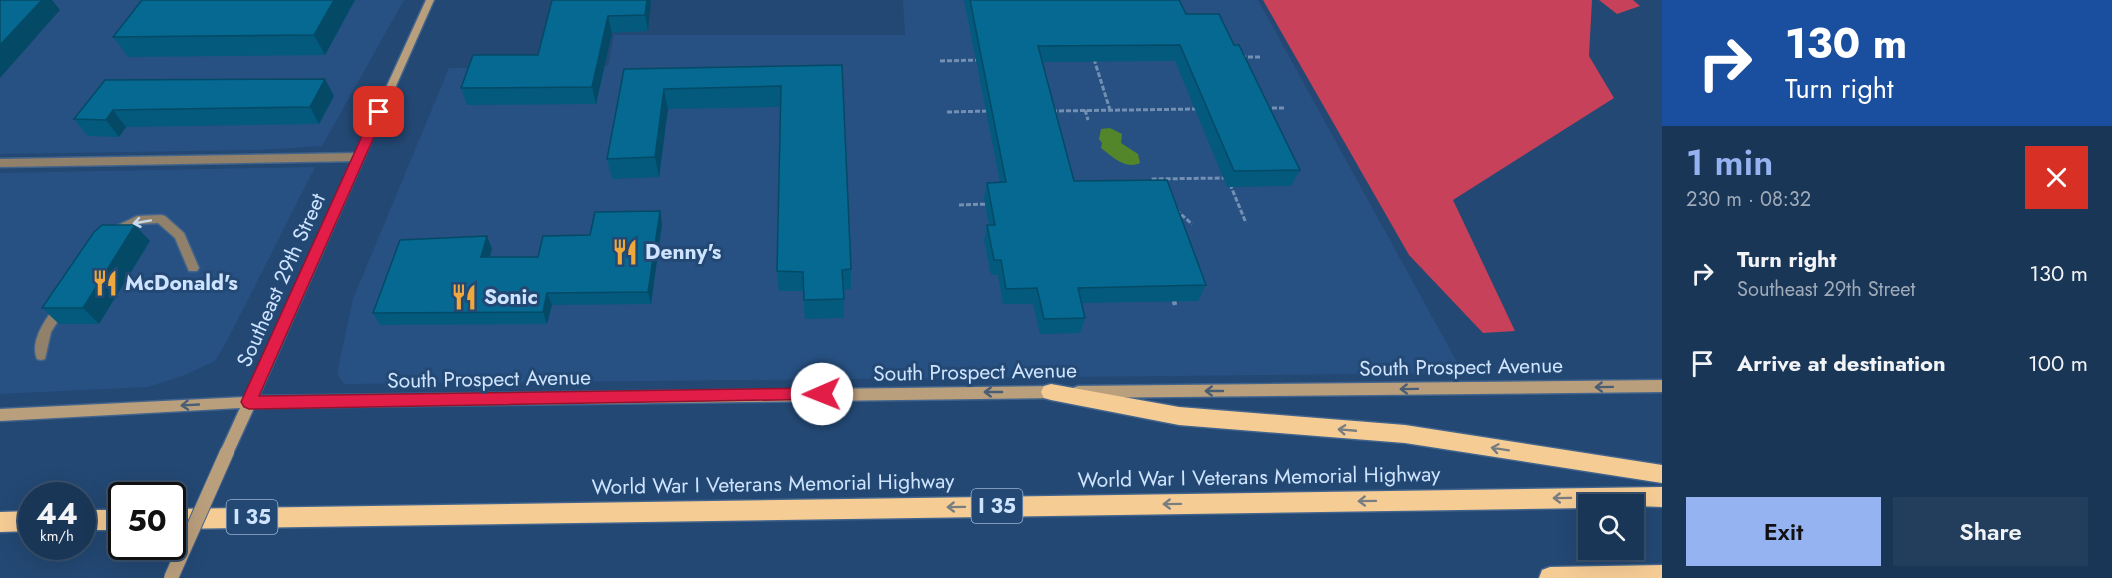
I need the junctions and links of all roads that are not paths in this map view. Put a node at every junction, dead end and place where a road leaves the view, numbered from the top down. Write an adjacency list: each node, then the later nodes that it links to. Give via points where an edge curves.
1 (430, 0): 2 (main road, Southeast 29th Street)
2 (359, 158): 3 (lane); 10 (main road, Southeast 29th Street)
3 (0, 163)
4 (103, 244): 5 (lane, one-way to 4, via 180,236 161,219 138,220 113,232)
5 (193, 268)
6 (70, 292): 7 (lane, via 45,331)
7 (41, 355)
8 (1662, 386): 9 (main road, South Prospect Avenue, one-way to 9)
9 (1051, 392): 10 (main road, South Prospect Avenue, one-way to 10); 12 (highway, one-way to 9, via 1405,434 1179,416)
10 (249, 402): 11 (main road, South Prospect Avenue, one-way to 11); 18 (main road, Southeast 29th Street, bridge)
11 (0, 415)
12 (1662, 474)
13 (1662, 497): 14 (highway, World War I Veterans Memorial Highway / I 35, one-way to 14)
14 (186, 519)
15 (18, 521): 16 (highway)
16 (0, 522)
17 (1662, 576): 19 (highway)
18 (171, 578)
19 (1550, 578)

